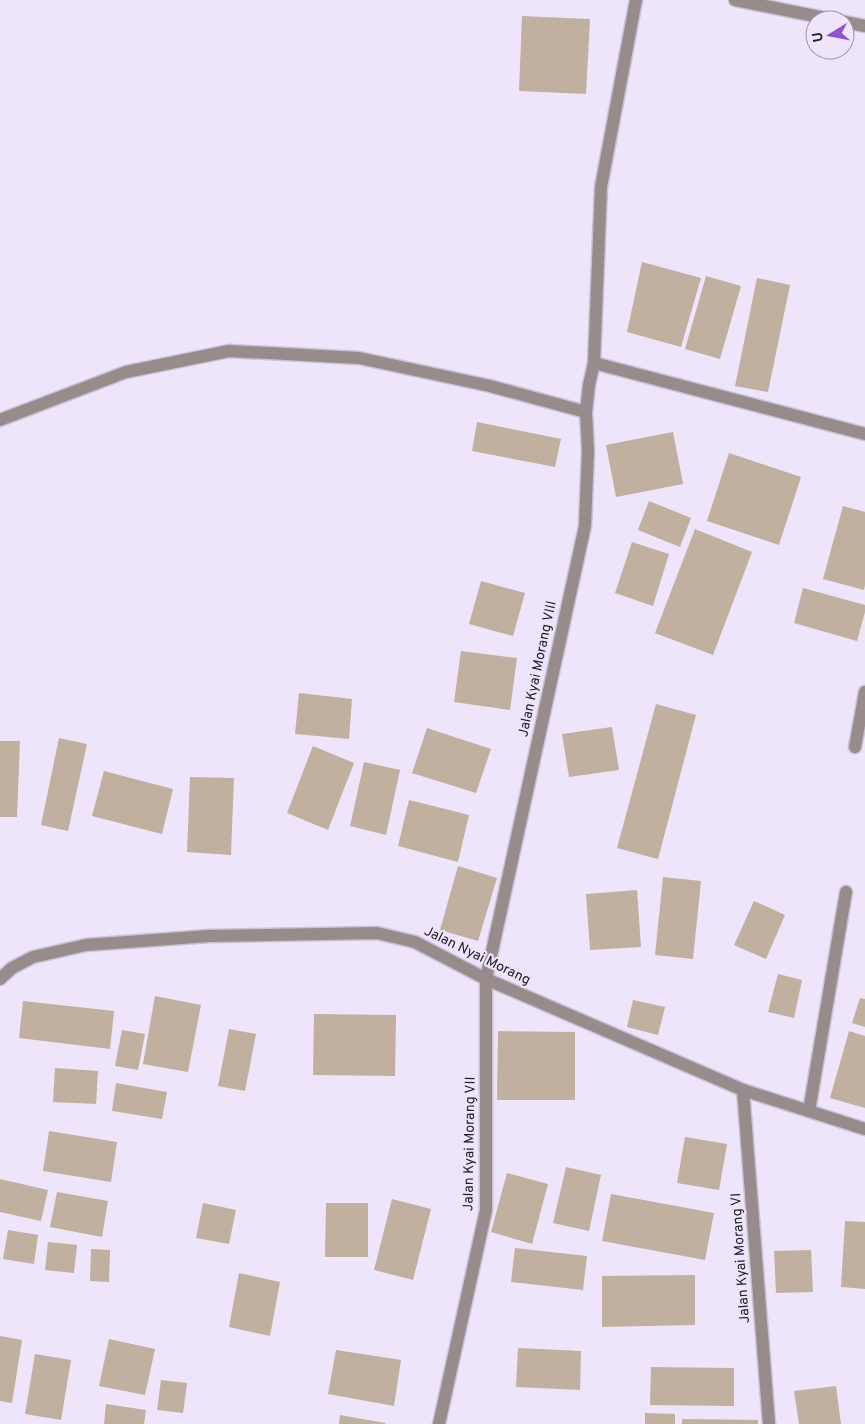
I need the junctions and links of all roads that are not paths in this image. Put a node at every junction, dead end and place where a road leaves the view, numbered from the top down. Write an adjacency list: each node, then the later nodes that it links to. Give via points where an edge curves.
1 (636, 0): 4 (street, Jalan Kyai Morang VIII, via 601,187)
2 (735, 0): 3 (street)
3 (805, 14)
4 (594, 363): 5 (street, Jalan Kyai Morang VIII); 7 (street)
5 (587, 410): 6 (street, via 359,358 229,351 126,372); 12 (street, Jalan Kyai Morang VIII, via 585,526)
6 (0, 420)
7 (865, 434)
8 (865, 692): 9 (street)
9 (855, 747)
10 (846, 892): 14 (street)
11 (0, 979): 12 (street, Jalan Nyai Morang, via 33,957 86,945 209,936 377,933 415,942)
12 (486, 979): 13 (street, Jalan Nyai Morang); 16 (street, Jalan Kyai Morang VII, via 486,1210)
13 (743, 1090): 14 (street, Jalan Nyai Morang); 17 (street, Jalan Kyai Morang VI)
14 (809, 1111): 15 (street, Jalan Nyai Morang)
15 (865, 1129)
16 (439, 1424)
17 (769, 1424)

